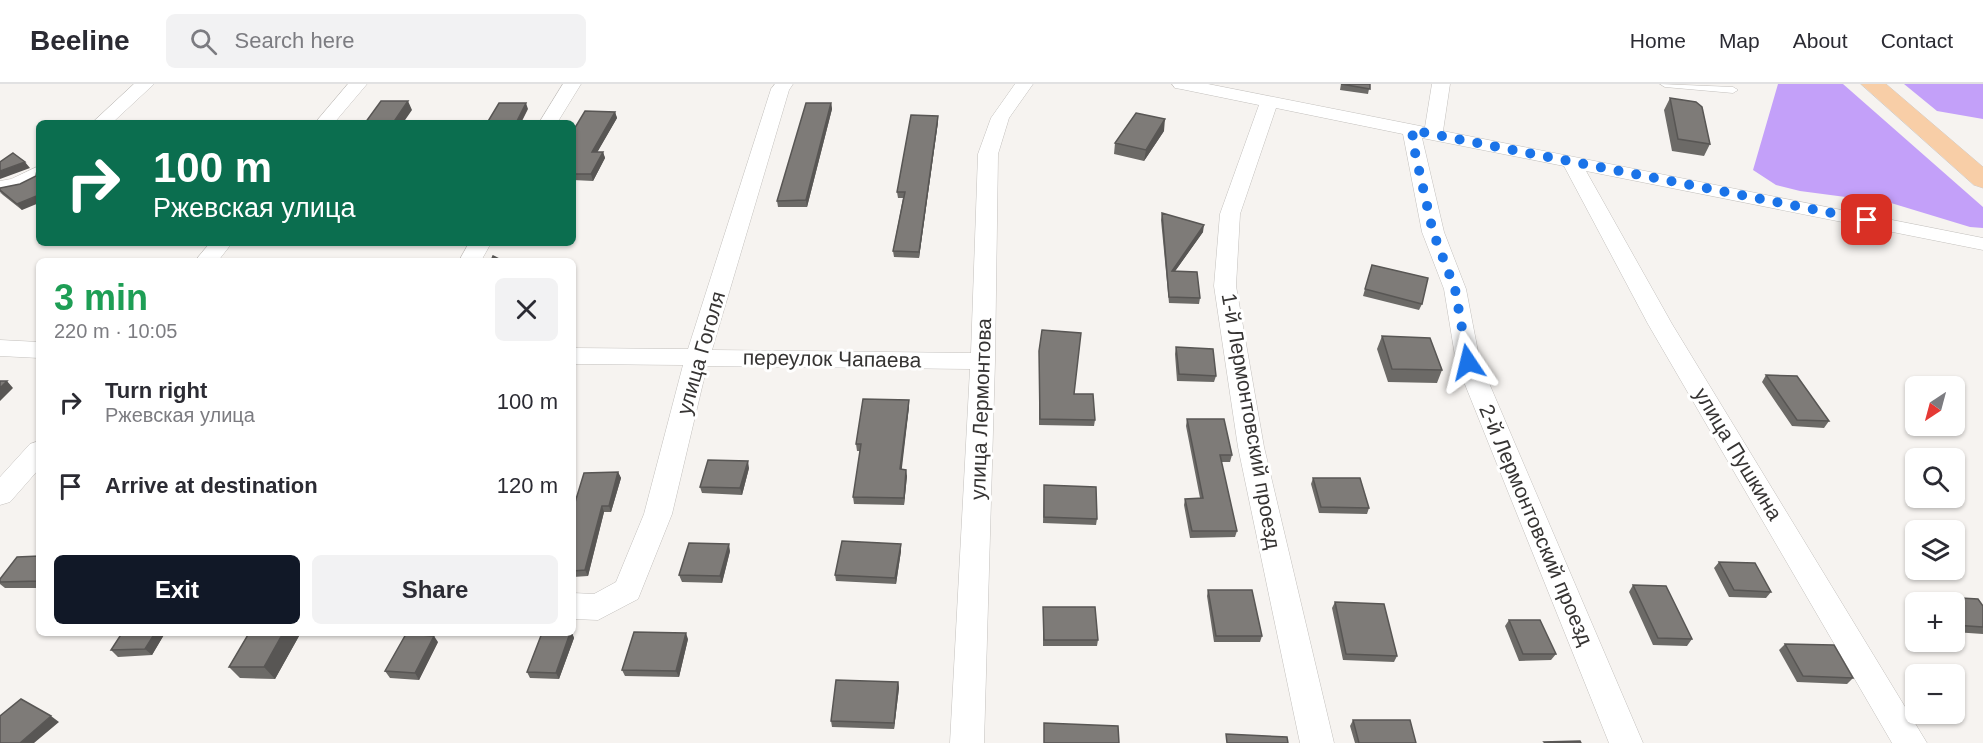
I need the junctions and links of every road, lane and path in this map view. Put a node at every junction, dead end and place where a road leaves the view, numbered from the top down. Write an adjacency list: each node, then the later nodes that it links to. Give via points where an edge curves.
1 (145, 84): 12 (street)
2 (358, 84): 13 (street)
3 (572, 84): 14 (street)
4 (784, 84): 26 (street, улица Гоголя)
5 (1024, 84): 27 (street, улица Лермонтова, via 1000,118 988,154)
6 (1181, 84): 11 (street)
7 (1441, 84): 15 (street, 2-й Лермонтовский проезд)
8 (1665, 84): 10 (lane)
9 (1872, 84): 18 (main road)
10 (1733, 90)
11 (1259, 94): 15 (street); 32 (street, 1-й Лермонтовский проезд, via 1230,214 1225,286 1251,447)
12 (104, 120)
13 (327, 120)
14 (550, 120)
15 (1423, 132): 16 (street); 33 (street, 2-й Лермонтовский проезд, via 1414,148 1433,232 1455,289 1468,362)
16 (1572, 163): 20 (street); 34 (street, улица Пушкина, via 1660,324)
17 (36, 174): 19 (street, via 17,184)
18 (1983, 180)
19 (0, 187)
20 (1983, 244)
21 (218, 246): 22 (street)
22 (208, 258)
23 (0, 348): 24 (street)
24 (36, 350)
25 (576, 356): 26 (street, переулок Чапаева)
26 (697, 358): 27 (street, переулок Чапаева); 30 (street, улица Гоголя, via 658,514 628,590)
27 (983, 361): 31 (street, улица Лермонтова)
28 (36, 454): 29 (street)
29 (0, 495)
30 (586, 606)
31 (967, 743)
32 (1317, 743)
33 (1626, 743)
34 (1910, 743)

